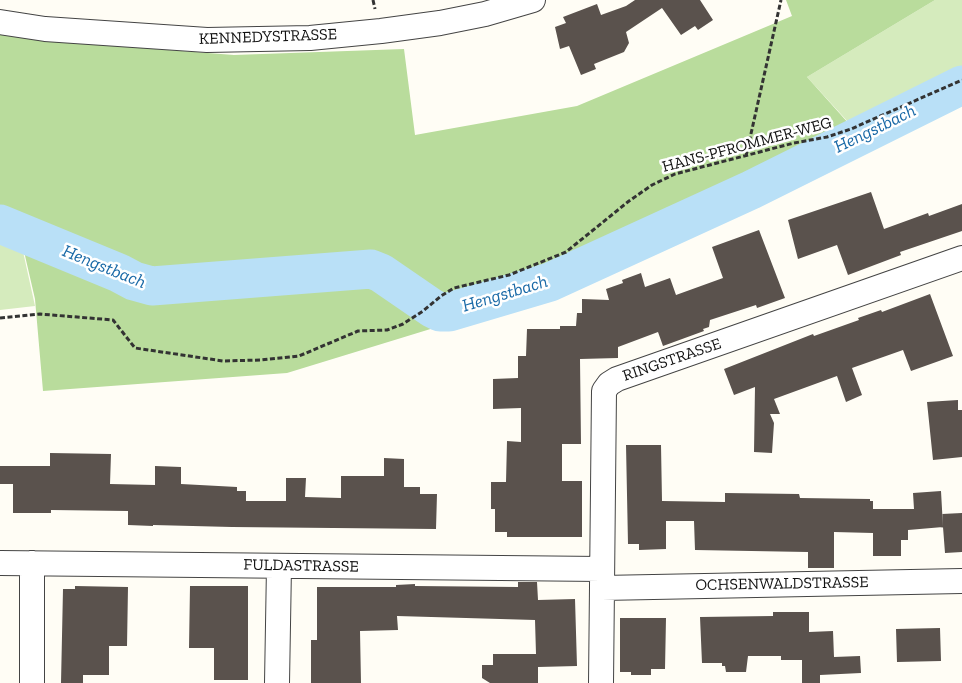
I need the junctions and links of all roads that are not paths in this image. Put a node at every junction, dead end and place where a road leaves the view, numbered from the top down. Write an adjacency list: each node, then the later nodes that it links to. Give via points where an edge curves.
1 (533, 0): 2 (street, KENNEDYSTRASSE, via 440,23 310,38 207,40 45,29)
2 (0, 22)
3 (962, 258): 7 (street, RINGSTRASSE, via 609,384 604,391)
4 (0, 563): 5 (street, FULDASTRASSE)
5 (32, 564): 6 (street, FULDASTRASSE); 9 (street)
6 (278, 566): 7 (street, FULDASTRASSE); 10 (street)
7 (601, 578): 8 (street, OCHSENWALDSTRASSE); 11 (street, RINGSTRASSE)
8 (962, 581)
9 (32, 683)
10 (277, 683)
11 (601, 683)

